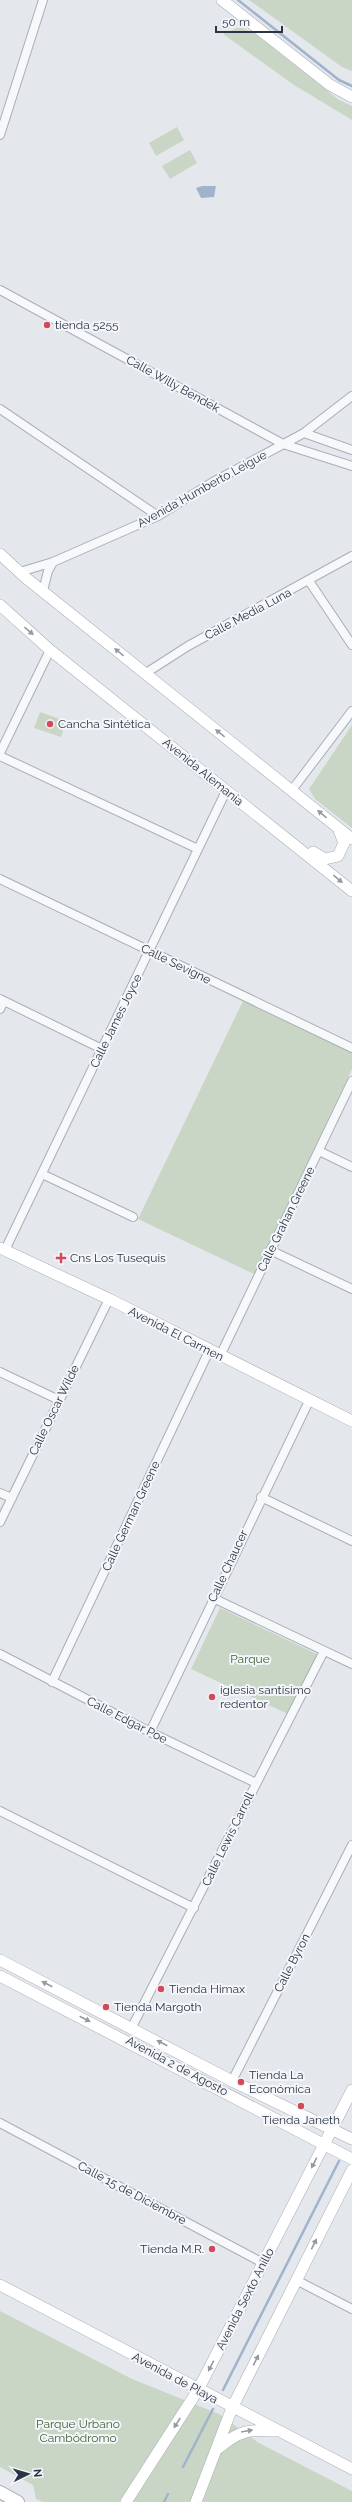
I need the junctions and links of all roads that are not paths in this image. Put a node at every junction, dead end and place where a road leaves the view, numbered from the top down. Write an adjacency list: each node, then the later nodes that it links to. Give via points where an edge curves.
1 (43, 0): 4 (street)
2 (222, 0): 3 (main road, via 330,85)
3 (352, 97)
4 (0, 135)
5 (0, 290): 9 (street, Calle Willy Bendek)
6 (352, 396): 8 (street, Avenida Humberto Leigue)
7 (0, 409): 12 (street)
8 (304, 433): 9 (street, Avenida Humberto Leigue); 10 (street)
9 (282, 444): 11 (street, Calle Willy Bendek); 12 (street, Avenida Humberto Leigue)
10 (352, 450)
11 (352, 466)
12 (158, 516): 15 (street, Avenida Humberto Leigue)
13 (0, 554): 16 (main road)
14 (352, 556): 17 (street, Calle Media Luna)
15 (53, 562): 16 (street, Avenida Humberto Leigue); 18 (street)
16 (20, 572): 18 (main road)
17 (309, 581): 20 (street); 22 (street, Calle Media Luna, via 188,646)
18 (43, 591): 22 (main road, one-way to 18)
19 (0, 605): 21 (main road, Avenida Alemania, one-way to 21)
20 (352, 645)
21 (50, 650): 24 (street); 27 (main road, Avenida Alemania)
22 (146, 674): 26 (main road, one-way to 22)
23 (352, 712): 26 (street)
24 (0, 753)
25 (0, 756): 31 (street)
26 (292, 790): 29 (main road, one-way to 26)
27 (226, 791): 28 (main road, Avenida Alemania); 31 (street, Calle James Joyce)
28 (266, 822): 29 (main road, via 290,834 325,859 334,859 341,852 344,843); 33 (main road, Avenida Alemania, one-way to 33)
29 (339, 828): 30 (main road)
30 (352, 839)
31 (198, 849): 34 (street, Calle James Joyce)
32 (0, 879): 34 (street, Calle Sevigne)
33 (352, 891)
34 (149, 952): 37 (street, Calle Sevigne); 38 (street, Calle James Joyce)
35 (2, 1000): 36 (street); 38 (street)
36 (0, 1009)
37 (352, 1048)
38 (102, 1049): 42 (street, Calle James Joyce)
39 (352, 1081): 40 (street, Calle Grahan Greene)
40 (319, 1151): 41 (street); 45 (street, Calle Grahan Greene)
41 (352, 1167)
42 (42, 1174): 43 (street); 44 (street, Calle James Joyce)
43 (133, 1217)
44 (2, 1249): 47 (main road, Avenida El Carmen)
45 (270, 1250): 46 (street); 49 (street, Calle Grahan Greene)
46 (352, 1289)
47 (109, 1299): 48 (main road, Avenida El Carmen); 51 (street, Calle Oscar Wilde)
48 (209, 1351): 49 (main road, Avenida El Carmen); 63 (street, Calle German Greene)
49 (220, 1356): 52 (main road, Avenida El Carmen)
50 (0, 1372): 51 (street)
51 (59, 1400): 56 (street, Calle Oscar Wilde)
52 (309, 1400): 53 (main road, Avenida El Carmen); 55 (street, Calle Chaucer)
53 (352, 1421)
54 (0, 1493): 56 (street)
55 (261, 1497): 58 (street); 59 (street, Calle Chaucer)
56 (12, 1498): 57 (street, Calle Oscar Wilde)
57 (0, 1522)
58 (352, 1542)
59 (213, 1598): 60 (street); 64 (street, Calle Chaucer)
60 (324, 1651): 62 (street); 65 (street, Calle Lewis Carroll)
61 (0, 1654): 63 (street, Calle Edgar Poe)
62 (352, 1664)
63 (52, 1682): 64 (street, Calle Edgar Poe)
64 (150, 1732): 65 (street, Calle Edgar Poe)
65 (256, 1783): 68 (street, Calle Lewis Carroll)
66 (0, 1811): 68 (street)
67 (352, 1845): 72 (street, Calle Byron)
68 (194, 1908): 71 (street, Calle Lewis Carroll)
69 (0, 1960): 71 (main road, Avenida 2 de Agosto, one-way to 69)
70 (0, 1976): 75 (main road, Avenida 2 de Agosto, one-way to 75)
71 (132, 2027): 72 (main road, Avenida 2 de Agosto, one-way to 71)
72 (232, 2081): 73 (main road, Avenida 2 de Agosto)
73 (251, 2090): 75 (main road); 77 (main road, Avenida 2 de Agosto)
74 (352, 2090): 77 (main road, Avenida Sexto Anillo)
75 (245, 2102): 79 (main road, Avenida 2 de Agosto)
76 (0, 2124): 82 (street, Calle 15 de Diciembre)
77 (332, 2129): 78 (main road, Avenida 2 de Agosto); 79 (main road, Avenida Sexto Anillo)
78 (352, 2139)
79 (324, 2144): 80 (main road, Avenida 2 de Agosto); 82 (main road, Avenida Sexto Anillo, one-way to 82)
80 (352, 2159)
81 (352, 2170): 83 (main road, one-way to 81)
82 (264, 2263): 86 (main road, Avenida Sexto Anillo, one-way to 86)
83 (296, 2280): 85 (street); 87 (main road, one-way to 83)
84 (0, 2285): 86 (main road, Avenida de Playa)
85 (352, 2309)
86 (198, 2390): 87 (main road, Avenida de Playa); 93 (main road, Avenida Sexto Anillo, one-way to 93)
87 (232, 2408): 88 (main road, Avenida de Playa); 89 (main road)
88 (280, 2432): 89 (main road, one-way to 88, via 239,2433 252,2430); 90 (main road, Avenida de Playa)
89 (218, 2448): 94 (main road)
90 (352, 2469)
91 (0, 2492): 92 (main road)
92 (18, 2502)
93 (126, 2502)
94 (196, 2502)

